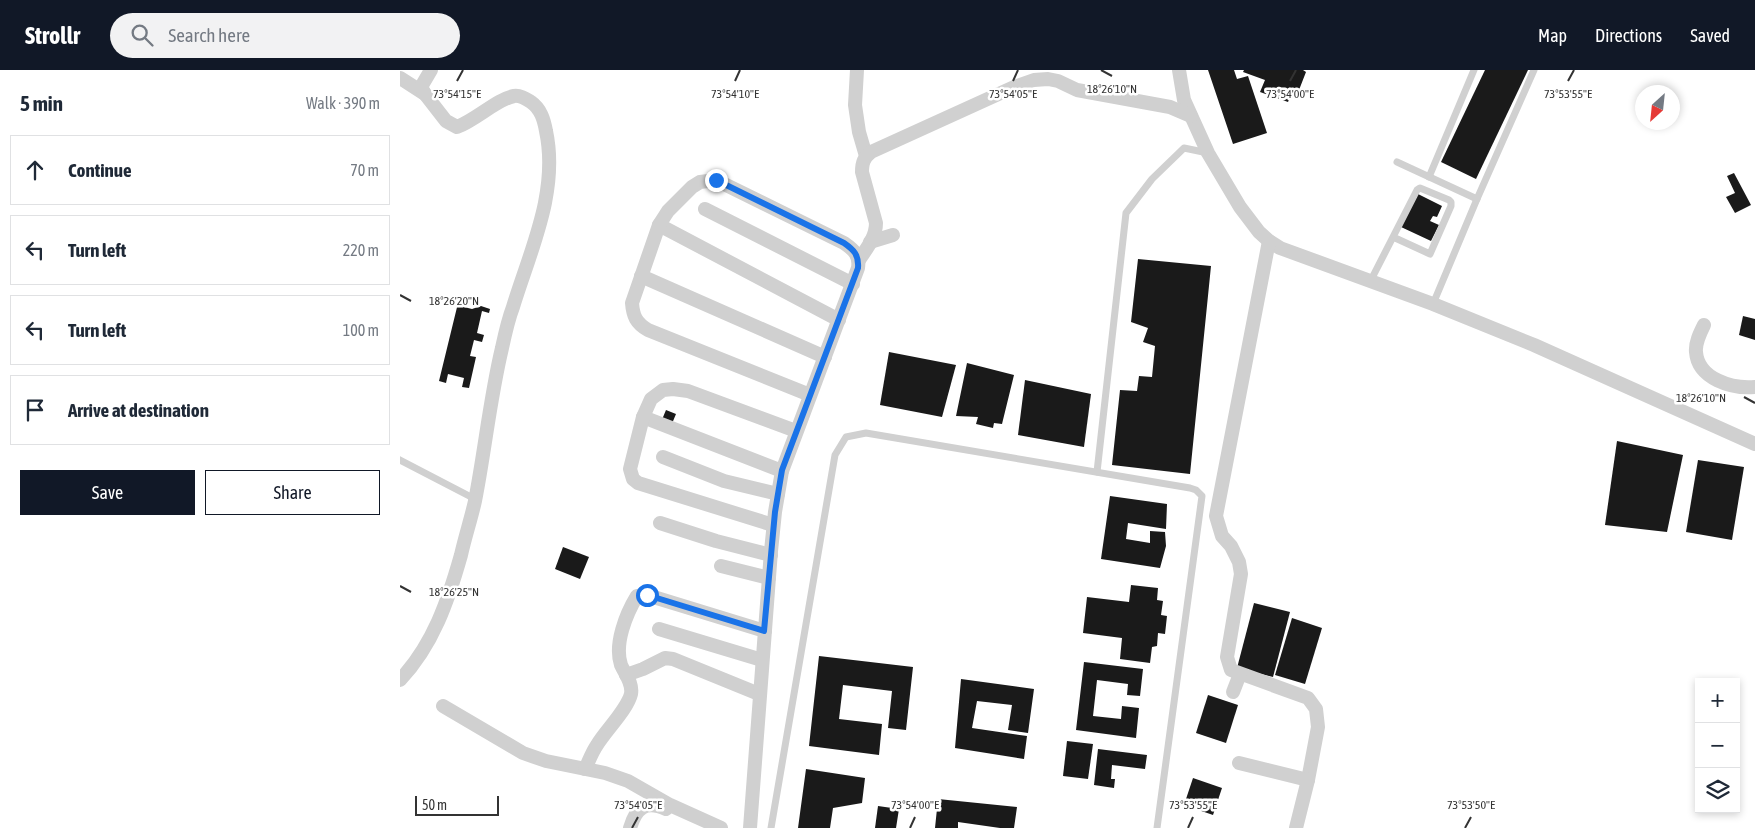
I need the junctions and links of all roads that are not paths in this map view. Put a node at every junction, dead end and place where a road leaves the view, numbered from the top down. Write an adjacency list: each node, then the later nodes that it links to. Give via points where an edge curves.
1 (431, 70): 7 (street, via 421,87)
2 (858, 70): 10 (street, via 855,105)
3 (1179, 70): 8 (street, via 1184,100)
4 (1474, 70): 12 (lane)
5 (1534, 70): 13 (lane)
6 (400, 78): 7 (street)
7 (426, 94): 38 (street, via 446,121 457,126 468,123 504,100 523,97 544,119 550,150 545,205 501,350)
8 (1191, 116): 9 (street); 10 (street, via 1170,107 1077,90 1058,81 1034,80)
9 (1208, 153): 18 (street, via 1240,207); 36 (lane, via 1184,148 1152,179 1126,213)
10 (866, 156): 19 (street, via 862,172 876,223)
11 (1397, 162): 12 (lane)
12 (1429, 177): 13 (lane)
13 (1477, 199): 24 (lane)
14 (705, 209): 23 (street)
15 (658, 225): 20 (street, via 692,187 700,182 716,180 844,243 854,250); 21 (street); 25 (street)
16 (893, 236): 19 (street)
17 (1393, 237): 17 (lane, via 1420,188 1451,202 1430,254); 22 (lane)
18 (1269, 241): 22 (street, via 1280,248); 47 (street, via 1216,516 1222,536 1239,562 1241,574 1227,657 1231,670)
19 (870, 242): 20 (street)
20 (859, 260): 23 (street)
21 (640, 276): 27 (street); 29 (street, via 632,303 640,326)
22 (1371, 280): 24 (street)
23 (853, 284): 25 (street)
24 (1433, 304): 32 (street, via 1534,345)
25 (839, 320): 27 (street)
26 (1704, 325): 28 (street, via 1696,351 1700,367 1715,379 1732,386)
27 (825, 357): 29 (street)
28 (1755, 387)
29 (810, 395): 31 (street)
30 (643, 417): 31 (street, via 650,398 663,390 673,389 688,391); 35 (street); 40 (street, via 630,469 633,479)
31 (796, 431): 35 (street)
32 (1755, 444)
33 (663, 457): 37 (street, via 724,481)
34 (400, 460): 38 (lane)
35 (782, 470): 37 (street)
36 (1097, 472): 62 (lane, via 866,433 846,437 835,455); 63 (lane, via 1190,488 1202,496)
37 (778, 494): 40 (street)
38 (475, 499): 49 (street, via 451,590 438,624)
39 (660, 523): 41 (street)
40 (773, 525): 41 (street)
41 (771, 554): 43 (street)
42 (721, 566): 43 (street)
43 (769, 578): 45 (street)
44 (659, 629): 46 (street)
45 (764, 631): 46 (street); 48 (street, via 641,594 630,610 619,642 620,663)
46 (762, 660): 51 (street)
47 (1240, 674): 50 (street); 55 (street, via 1308,698 1316,709 1318,728)
48 (626, 675): 51 (street, via 665,658 673,659); 54 (street, via 631,694 596,746)
49 (400, 680)
50 (1234, 692)
51 (760, 694): 61 (street)
52 (443, 706): 54 (street, via 523,753)
53 (1239, 763): 55 (street)
54 (585, 769): 56 (street, via 620,779)
55 (1308, 780): 64 (street)
56 (645, 791): 57 (street); 60 (street)
57 (639, 809): 58 (street); 59 (street, via 650,804 658,806)
58 (630, 828)
59 (708, 828)
60 (721, 828)
61 (750, 828)
62 (771, 828)
63 (1157, 828)
64 (1296, 828)

